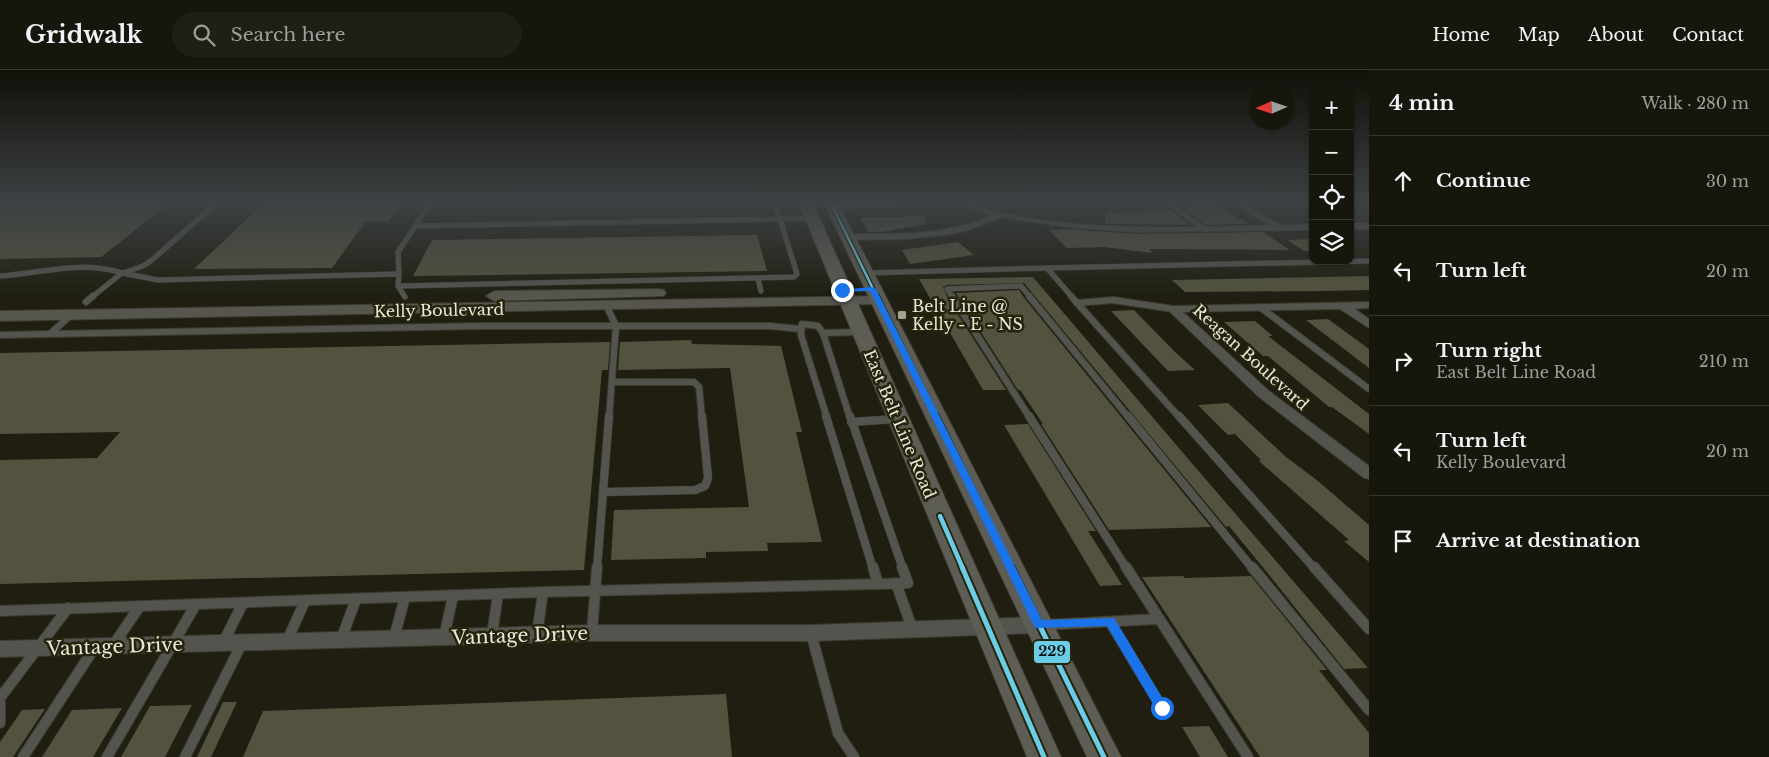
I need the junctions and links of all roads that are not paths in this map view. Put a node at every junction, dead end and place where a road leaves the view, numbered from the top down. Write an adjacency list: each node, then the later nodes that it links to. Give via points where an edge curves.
1 (182, 233): 10 (lane, via 143,266)
2 (410, 233): 12 (lane, via 398,252)
3 (785, 233): 14 (lane, via 797,274)
4 (819, 233): 17 (main road, East Belt Line Road)
5 (846, 233): 7 (main road, East Belt Line Road)
6 (940, 233): 7 (street)
7 (848, 237): 11 (main road, East Belt Line Road)
8 (1369, 261): 9 (lane)
9 (1048, 268): 11 (lane); 20 (lane)
10 (122, 273): 12 (lane, via 158,280); 13 (lane, via 106,266); 19 (lane)
11 (865, 273): 16 (main road, East Belt Line Road)
12 (399, 274): 18 (lane)
13 (0, 276)
14 (760, 285): 15 (street, Kelly Boulevard); 17 (street, Kelly Boulevard)
15 (614, 294): 17 (street, Kelly Boulevard); 18 (street, Kelly Boulevard); 18 (lane); 29 (lane)
16 (876, 295): 17 (street, Kelly Boulevard); 57 (main road, East Belt Line Road)
17 (845, 296): 31 (main road, East Belt Line Road)
18 (401, 298): 19 (street, Kelly Boulevard); 26 (street, Kelly Boulevard)
19 (86, 302): 21 (street, Kelly Boulevard); 26 (street)
20 (1077, 303): 25 (lane, via 1093,299 1112,300); 60 (lane)
21 (0, 304)
22 (1342, 305): 23 (street, Reagan Boulevard); 24 (street, Reagan Boulevard); 28 (street)
23 (1369, 305)
24 (1260, 307): 25 (street, Reagan Boulevard); 36 (lane)
25 (1173, 309): 39 (street, Reagan Boulevard, via 1264,394)
26 (71, 315): 27 (street, Kelly Boulevard); 34 (lane)
27 (0, 316)
28 (1369, 324)
29 (616, 326): 30 (lane, via 770,326); 34 (lane); 35 (lane)
30 (800, 329): 32 (lane, via 802,324 809,323 818,326); 41 (lane)
31 (861, 332): 32 (lane); 37 (main road, East Belt Line Road)
32 (823, 333): 38 (lane)
33 (0, 334): 34 (lane)
34 (50, 334)
35 (612, 382): 40 (lane); 40 (lane, via 694,382 699,387 708,478 706,486 696,490)
36 (1369, 389)
37 (898, 419): 38 (lane); 58 (main road, East Belt Line Road)
38 (851, 422): 42 (lane, via 908,583)
39 (1369, 474)
40 (604, 492): 43 (lane)
41 (878, 584): 42 (lane); 43 (lane)
42 (896, 584): 59 (lane)
43 (597, 591): 44 (lane); 61 (lane)
44 (543, 592): 45 (lane); 63 (lane)
45 (498, 594): 46 (lane); 64 (lane)
46 (453, 596): 47 (lane); 65 (lane)
47 (405, 597): 48 (lane); 66 (lane)
48 (356, 599): 49 (lane); 67 (lane)
49 (305, 601): 50 (lane); 68 (lane)
50 (243, 603): 51 (lane); 69 (lane)
51 (196, 604): 52 (lane); 71 (lane)
52 (140, 606): 53 (lane); 72 (lane)
53 (68, 608): 54 (lane); 73 (lane)
54 (0, 611)
55 (1158, 619): 56 (lane); 78 (lane, via 947,289 1021,286); 86 (lane)
56 (1110, 622): 57 (lane); 77 (lane)
57 (1039, 625): 58 (street, Vantage Drive); 85 (main road, East Belt Line Road)
58 (988, 626): 59 (street, Vantage Drive); 84 (main road, East Belt Line Road)
59 (912, 628): 62 (street, Vantage Drive)
60 (1369, 628)
61 (592, 633): 62 (street, Vantage Drive); 63 (street, Vantage Drive)
62 (811, 633): 83 (lane, via 838,733)
63 (537, 634): 64 (street, Vantage Drive)
64 (492, 636): 65 (street, Vantage Drive)
65 (444, 637): 66 (street, Vantage Drive)
66 (394, 638): 67 (street, Vantage Drive)
67 (341, 640): 68 (street, Vantage Drive)
68 (287, 641): 70 (street, Vantage Drive)
69 (223, 643): 70 (street, Vantage Drive); 71 (street, Vantage Drive)
70 (242, 643): 82 (lane)
71 (172, 644): 72 (street, Vantage Drive); 81 (lane)
72 (104, 647): 73 (street, Vantage Drive); 80 (lane)
73 (37, 648): 74 (street, Vantage Drive); 75 (lane)
74 (0, 649)
75 (0, 698)
76 (0, 703): 79 (lane)
77 (1162, 708)
78 (1369, 710)
79 (0, 723)
80 (23, 757)
81 (107, 757)
82 (185, 757)
83 (854, 757)
84 (1044, 757)
85 (1104, 757)
86 (1248, 757)

